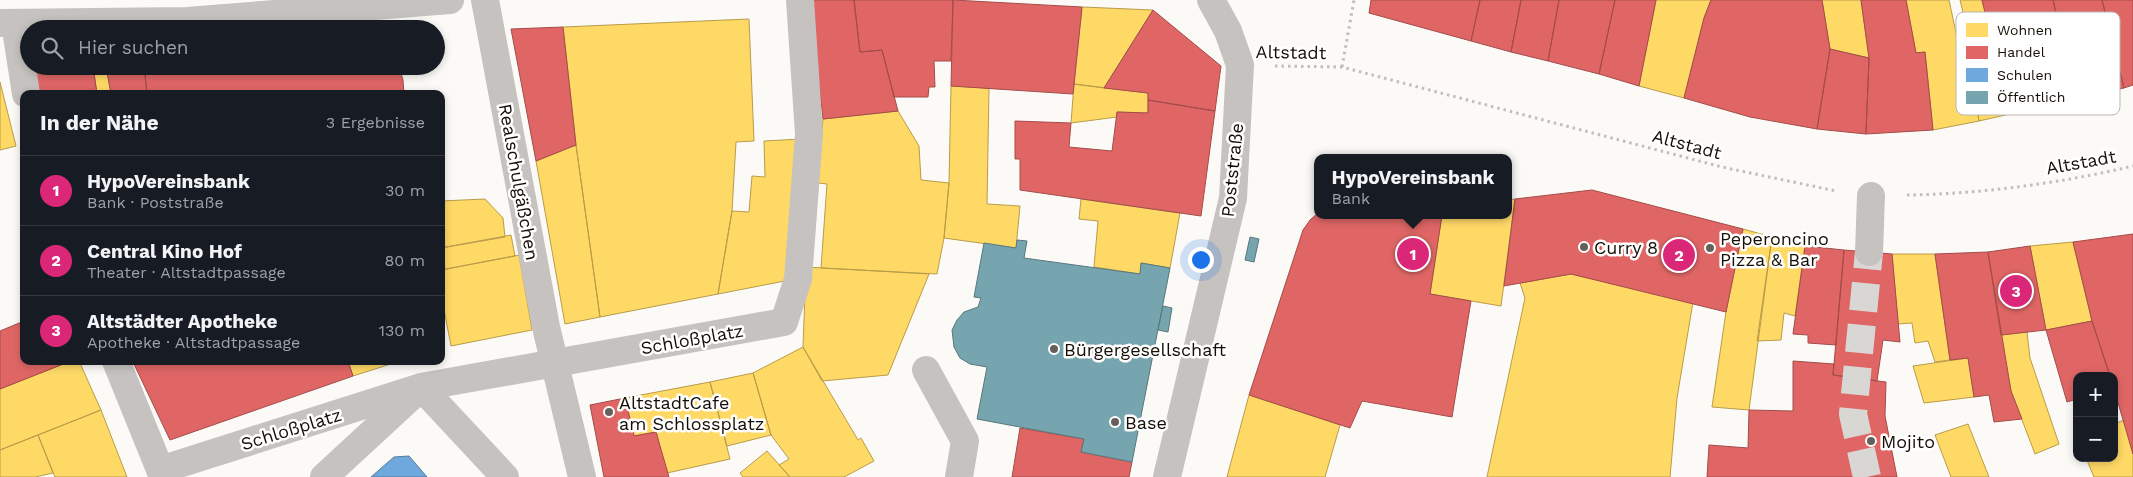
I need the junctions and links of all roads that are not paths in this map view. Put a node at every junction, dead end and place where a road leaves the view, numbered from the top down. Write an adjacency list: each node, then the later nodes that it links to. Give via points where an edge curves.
1 (450, 0): 5 (street)
2 (485, 0): 13 (street, Realschulgäßchen)
3 (800, 0): 13 (street, Schloßplatz, via 809,134 798,279 784,322)
4 (1210, 0): 22 (street, Poststraße, via 1228,31 1240,65 1233,198)
5 (186, 10): 6 (street)
6 (49, 20)
7 (8, 23): 8 (street)
8 (20, 70)
9 (21, 75): 10 (street)
10 (25, 90)
11 (1871, 196): 12 (street)
12 (1869, 252)
13 (555, 363): 16 (street, Schloßplatz); 20 (street)
14 (118, 365): 17 (street)
15 (926, 370): 21 (street, via 965,441)
16 (421, 388): 17 (street, Schloßplatz); 18 (street, Schloßplatz); 19 (street)
17 (162, 473)
18 (324, 477)
19 (506, 477)
20 (582, 477)
21 (959, 477)
22 (1167, 477)

